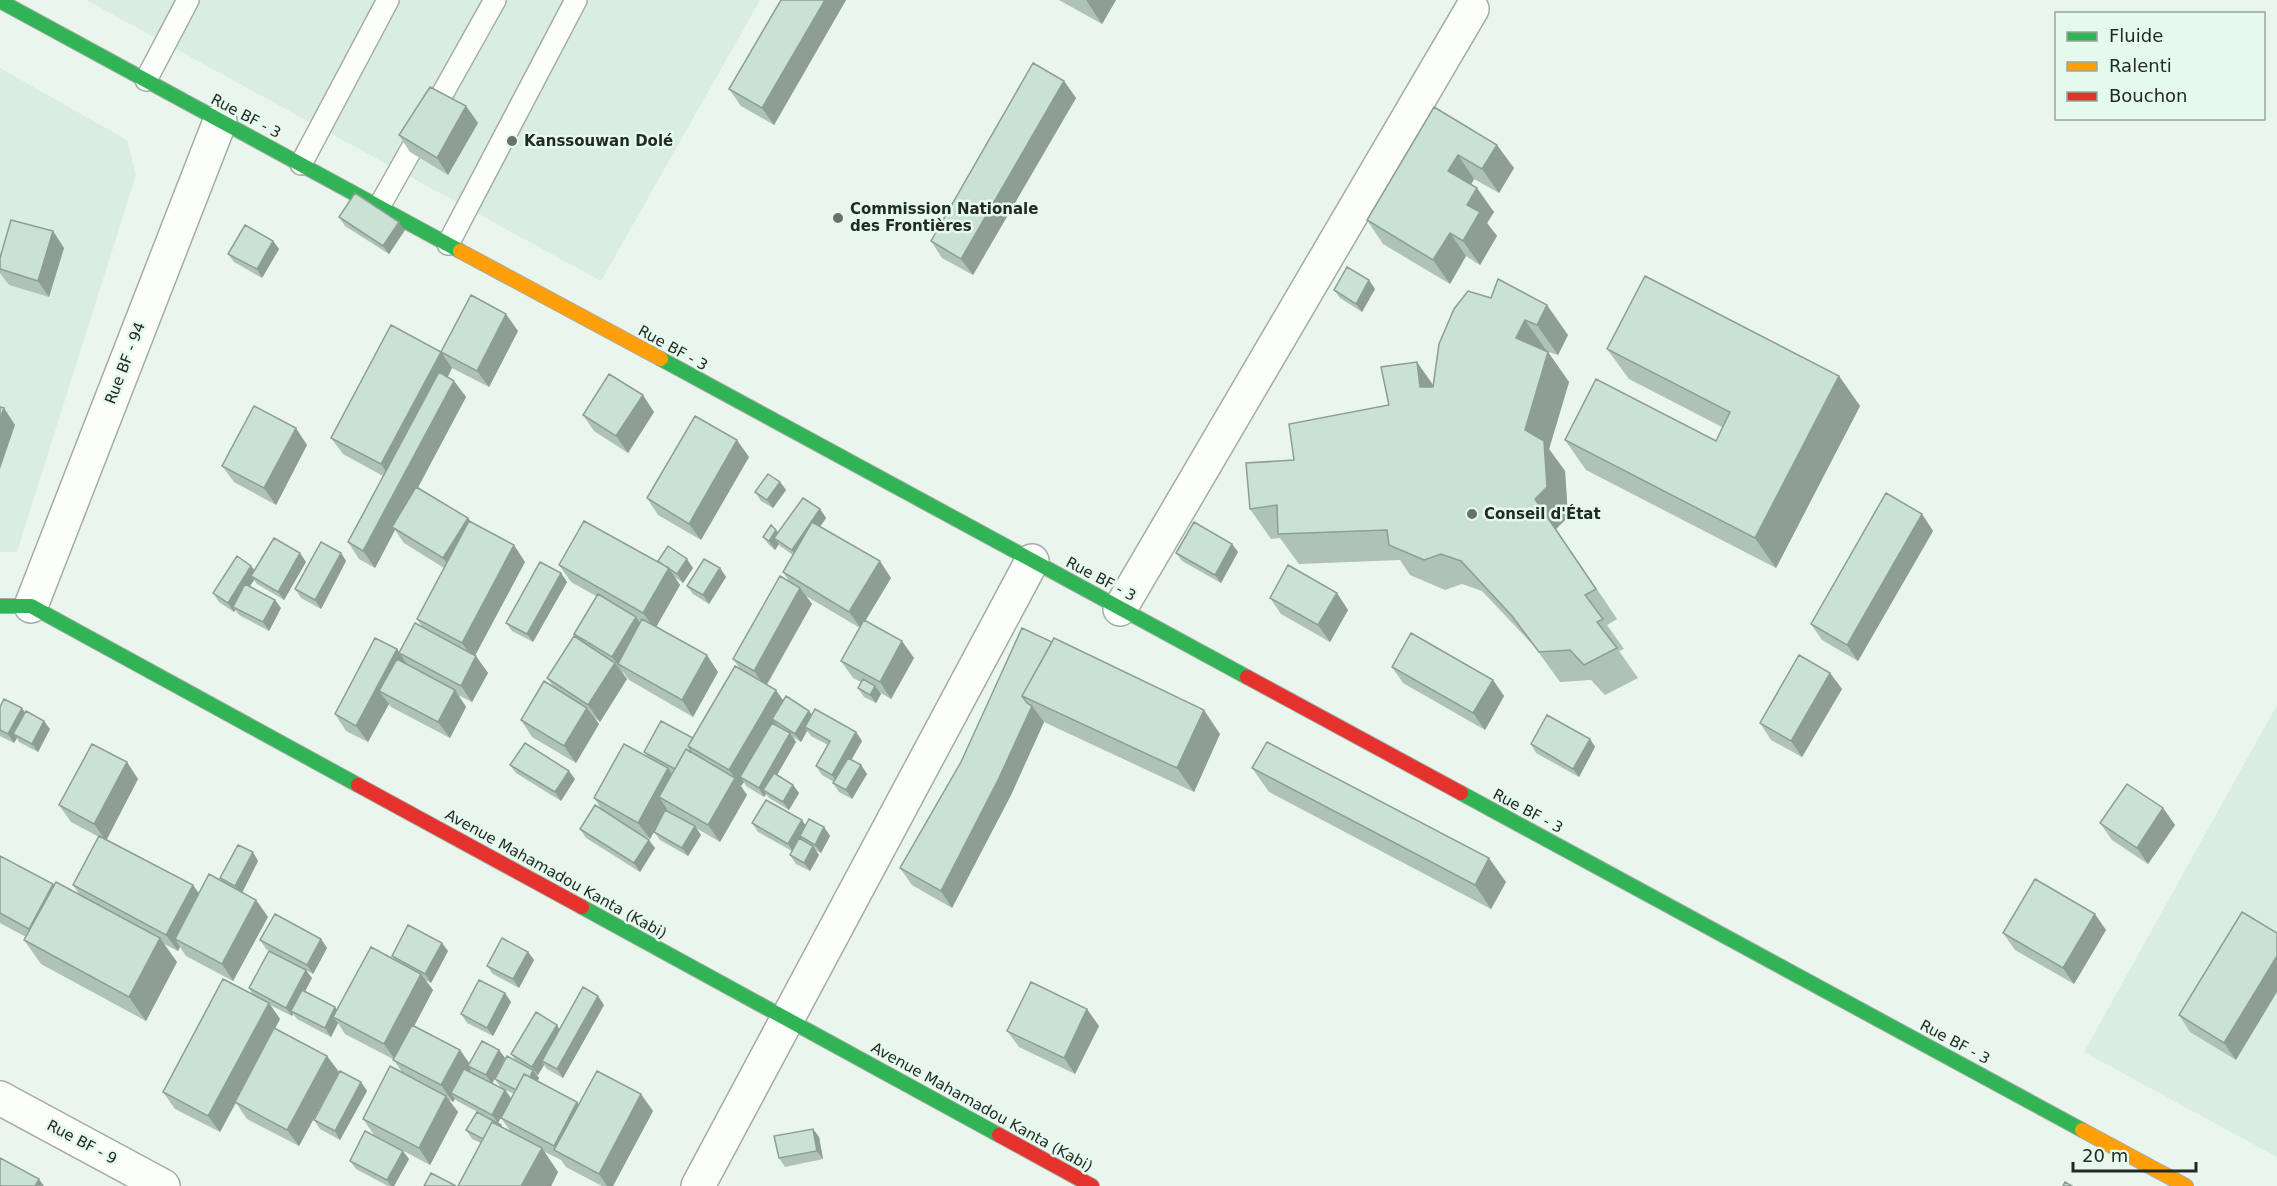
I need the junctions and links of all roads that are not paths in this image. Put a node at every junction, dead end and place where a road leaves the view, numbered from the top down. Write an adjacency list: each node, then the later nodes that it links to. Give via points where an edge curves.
1 (188, 0): 7 (lane)
2 (388, 0): 9 (lane)
3 (495, 0): 10 (lane)
4 (576, 0): 11 (lane)
5 (0, 1): 7 (street, Rue BF - 3)
6 (1472, 9): 14 (street)
7 (146, 80): 8 (street, Rue BF - 3)
8 (220, 121): 9 (street, Rue BF - 3); 13 (street, Rue BF - 94)
9 (301, 164): 10 (street, Rue BF - 3)
10 (379, 207): 11 (street, Rue BF - 3)
11 (448, 244): 12 (street, Rue BF - 3)
12 (1032, 561): 14 (street, Rue BF - 3); 15 (street)
13 (15, 606): 15 (street, Avenue Mahamadou Kanta (Kabi))
14 (1120, 609): 20 (street, Rue BF - 3)
15 (787, 1019): 18 (street); 19 (street, Avenue Mahamadou Kanta (Kabi))
16 (0, 1098): 17 (street, Rue BF - 9)
17 (164, 1186)
18 (698, 1186)
19 (1092, 1186)
20 (2186, 1186)

